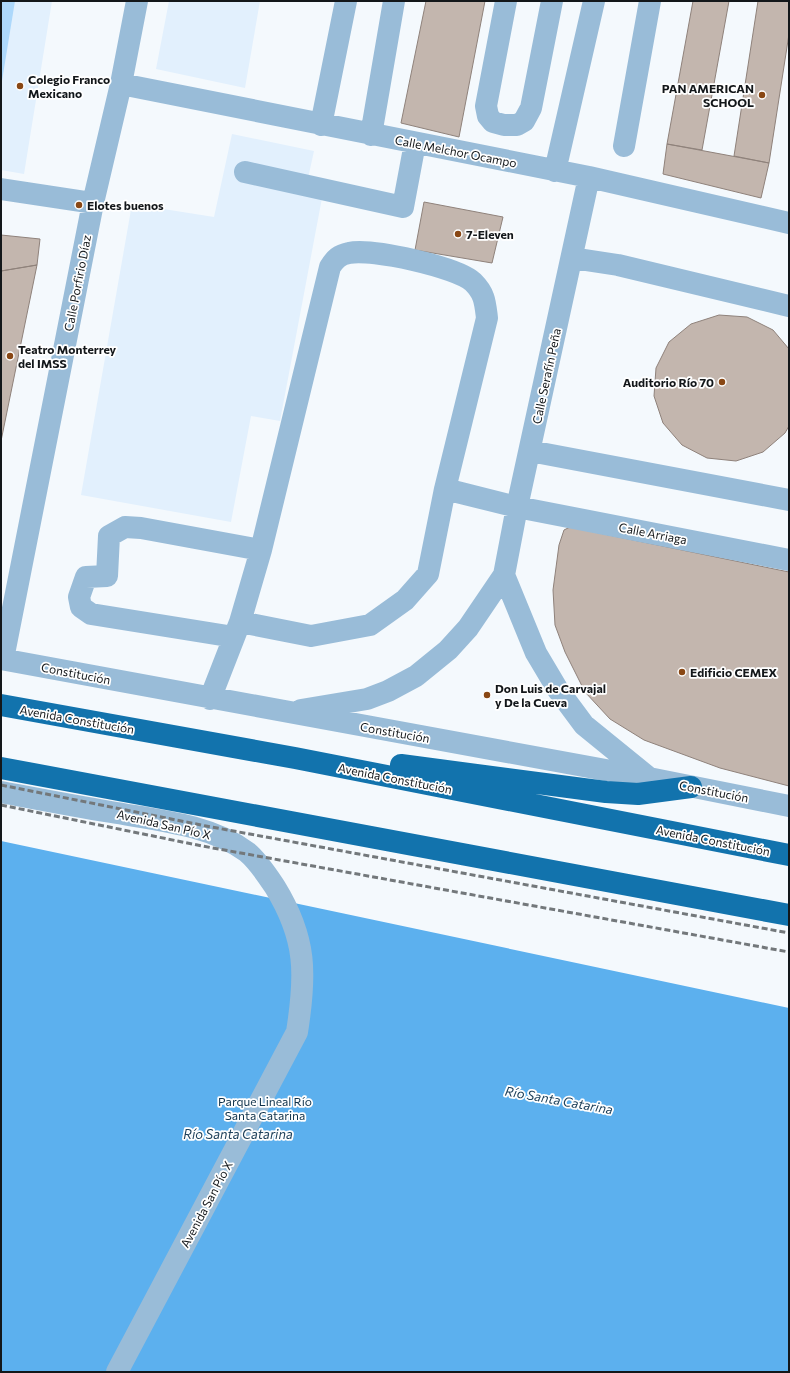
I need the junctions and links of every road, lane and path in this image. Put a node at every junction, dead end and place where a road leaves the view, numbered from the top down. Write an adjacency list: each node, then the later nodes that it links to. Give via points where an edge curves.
1 (137, 1): 8 (street, Calle Porfirio Díaz)
2 (346, 1): 9 (street)
3 (394, 1): 10 (street)
4 (506, 1): 5 (street, via 486,106 488,116 493,122 517,125 524,121 531,108)
5 (552, 1)
6 (594, 1): 13 (street)
7 (650, 1): 12 (street)
8 (121, 84): 9 (street, Calle Melchor Ocampo); 17 (street, Calle Porfirio Díaz)
9 (321, 125): 10 (street, Calle Melchor Ocampo)
10 (371, 135): 11 (street, Calle Melchor Ocampo)
11 (415, 143): 13 (street, Calle Melchor Ocampo); 14 (street, via 404,207)
12 (624, 146)
13 (555, 171): 15 (street, Calle Melchor Ocampo)
14 (245, 172)
15 (589, 177): 18 (street, Calle Melchor Ocampo); 19 (street, Calle Serafín Peña)
16 (1, 189): 17 (street)
17 (93, 203): 29 (street, Calle Porfirio Díaz)
18 (789, 223)
19 (572, 258): 20 (street, via 618,265); 21 (street, Calle Serafín Peña)
20 (789, 306)
21 (530, 451): 23 (street); 24 (street, Calle Serafín Peña)
22 (445, 489): 24 (street, Calle Arriaga); 25 (street, via 487,318 484,295 472,281 437,265 379,254 350,252 337,257 330,267); 28 (street, via 428,574 405,600 370,625 311,636)
23 (789, 500)
24 (517, 506): 26 (street, Calle Arriaga); 27 (street, Calle Serafín Peña)
25 (260, 550): 28 (street); 28 (street, via 125,527 109,536 107,576 86,578 79,597 81,608 91,614)
26 (789, 560)
27 (504, 575): 32 (street, Calle Serafín Peña, via 468,628 448,650 416,676 367,699); 35 (street, via 536,653 558,690 584,725)
28 (237, 629): 30 (street)
29 (2, 659): 30 (street, Constitución)
30 (210, 699): 32 (street, Constitución)
31 (1, 705): 33 (highway, Avenida Constitución)
32 (286, 713): 35 (street, Constitución)
33 (295, 758): 36 (highway, via 392,764 606,792 638,794); 39 (highway, Avenida Constitución)
34 (1, 768): 40 (highway)
35 (649, 778): 36 (street, Constitución)
36 (691, 787): 38 (street, Constitución)
37 (1, 792): 41 (street, Avenida San Pío X, via 161,821 223,839 247,853 265,872 280,895 296,929 303,959 303,996 297,1032)
38 (789, 806)
39 (789, 855)
40 (789, 915)
41 (116, 1370)

